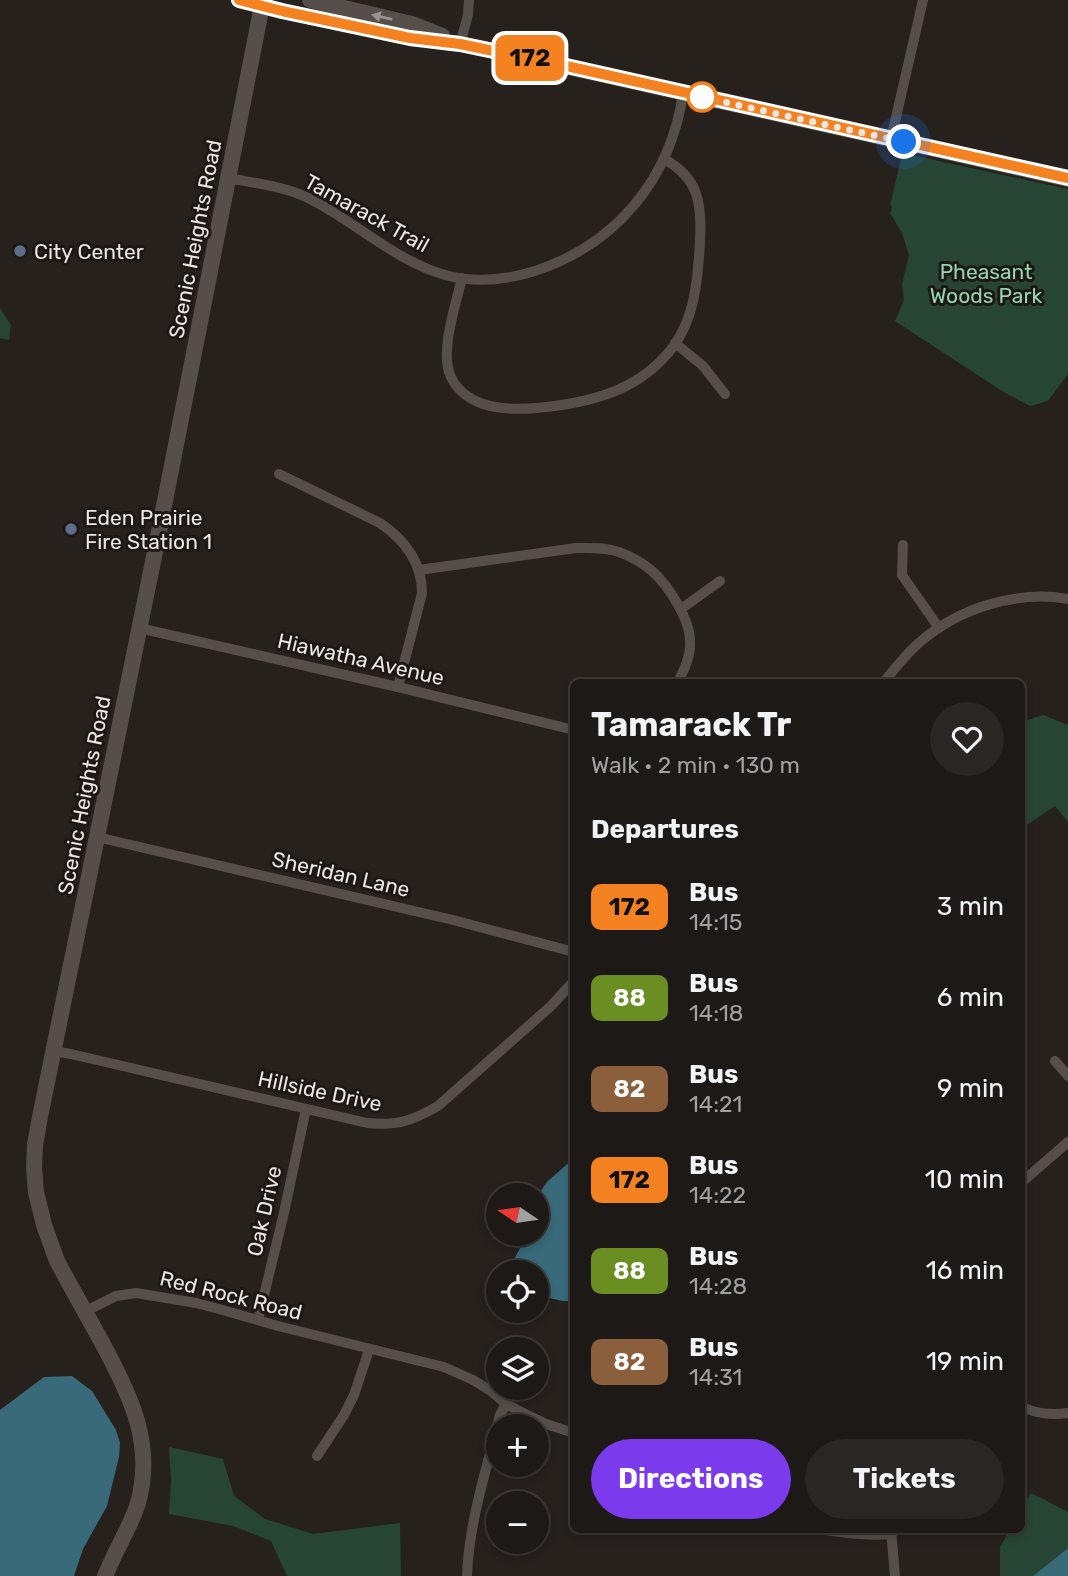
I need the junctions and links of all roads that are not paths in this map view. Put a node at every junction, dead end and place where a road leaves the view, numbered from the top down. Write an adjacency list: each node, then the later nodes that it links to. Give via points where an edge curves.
1 (239, 0): 5 (street)
2 (310, 0): 6 (street, one-way to 2, via 412,24)
3 (469, 0): 6 (street)
4 (923, 0): 8 (street)
5 (263, 3): 6 (street, via 410,38); 10 (street, Scenic Heights Road)
6 (460, 44): 7 (street)
7 (683, 93): 8 (street); 9 (street, Tamarack Trail)
8 (891, 139): 11 (street)
9 (664, 159): 12 (street, Tamarack Trail, via 622,219 574,255 519,276); 13 (street, via 686,176 695,190 701,221 695,294)
10 (228, 178): 12 (street, Tamarack Trail, via 303,195 423,267); 21 (street, Scenic Heights Road)
11 (1068, 178)
12 (462, 278): 13 (street, via 446,361 458,388 484,404 536,407 606,396 650,371)
13 (675, 343): 14 (street, via 703,366)
14 (725, 394)
15 (279, 474): 17 (street, via 395,533)
16 (903, 545): 22 (street, via 902,575)
17 (419, 570): 20 (street, via 597,548 617,551 653,572); 25 (street, via 420,604)
18 (720, 581): 20 (street)
19 (1068, 599): 22 (street, via 1029,596 1000,602 972,610)
20 (681, 609): 23 (street, via 691,640)
21 (139, 628): 25 (street, Hiawatha Avenue); 27 (street, Scenic Heights Road)
22 (939, 628): 24 (street)
23 (679, 679)
24 (886, 679)
25 (398, 687): 26 (street, Hiawatha Avenue)
26 (570, 729)
27 (97, 837): 28 (street, Sheridan Lane); 30 (street, Scenic Heights Road)
28 (570, 951)
29 (570, 985): 33 (street, Hillside Drive, via 422,1116 384,1125)
30 (52, 1051): 33 (street, Hillside Drive); 36 (street, Scenic Heights Road, via 36,1145 36,1192 52,1250)
31 (1055, 1061): 32 (street)
32 (1068, 1076)
33 (306, 1109): 37 (street, Oak Drive)
34 (1068, 1142): 35 (street)
35 (1025, 1179)
36 (86, 1311): 37 (street, Red Rock Road, via 116,1296 136,1293); 47 (street, Scenic Heights Road, via 126,1389 144,1455 139,1502)
37 (258, 1320): 38 (street, Red Rock Road)
38 (369, 1350): 39 (street, Red Rock Road, via 444,1367 473,1380); 43 (street, via 354,1395)
39 (506, 1404): 42 (street, Red Rock Road); 48 (street, via 474,1519)
40 (1025, 1408): 41 (street, via 1048,1415)
41 (1068, 1413)
42 (570, 1432)
43 (317, 1456)
44 (844, 1533): 45 (street)
45 (887, 1533)
46 (891, 1533): 49 (street)
47 (105, 1576)
48 (467, 1576)
49 (895, 1576)

